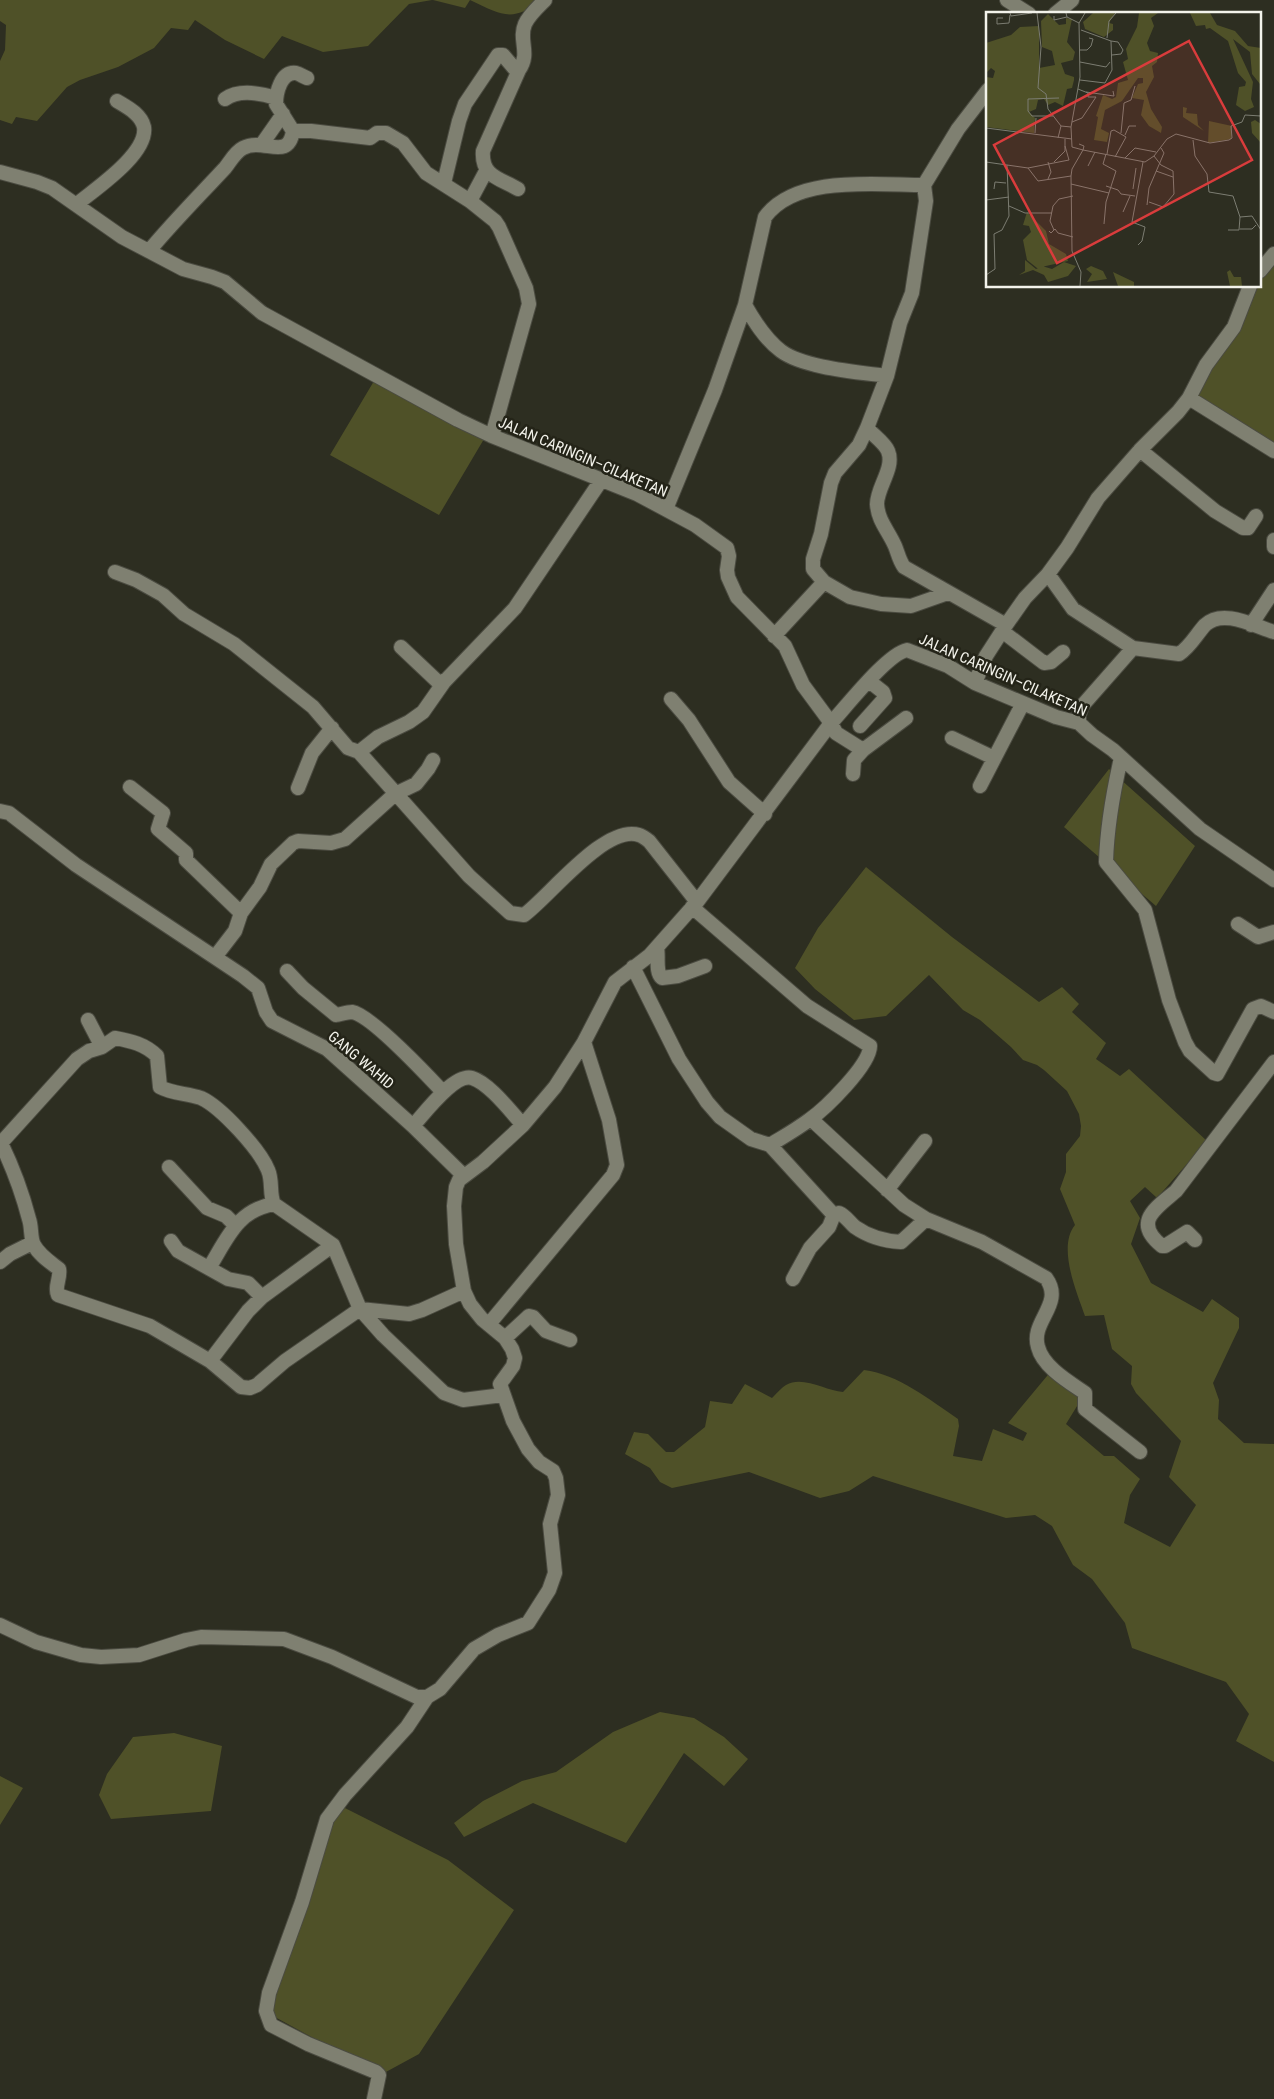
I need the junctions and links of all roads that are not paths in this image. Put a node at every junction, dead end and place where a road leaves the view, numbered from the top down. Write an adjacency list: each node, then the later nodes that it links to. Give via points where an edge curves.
1 (545, 0): 6 (street, via 525,25 525,58)
2 (1007, 0): 4 (street)
3 (1072, 0): 5 (street)
4 (1026, 12)
5 (1057, 12)
6 (519, 70): 15 (street, via 482,151); 17 (street, via 503,55 495,58 465,104)
7 (308, 78): 9 (street, via 289,74 279,86)
8 (986, 93): 18 (street, via 958,129)
9 (276, 98): 10 (street, via 257,93 231,95); 12 (street)
10 (225, 99)
11 (117, 101): 21 (street, via 140,118 144,128 141,143 131,158)
12 (283, 114): 13 (street); 14 (street)
13 (294, 131): 14 (street, via 292,141 285,147); 17 (street, via 311,130 370,138 377,133 386,133 403,143 426,173)
14 (262, 144): 22 (street, via 236,153)
15 (486, 171): 19 (street); 20 (street)
16 (0, 172): 21 (street, JALAN CARINGIN–CILAKETAN, via 52,188)
17 (444, 183): 20 (street)
18 (924, 185): 26 (street, via 844,184 801,192 778,204 765,217); 27 (street, via 926,201 918,263)
19 (518, 189)
20 (470, 201): 30 (street, via 499,227 526,288 529,304)
21 (77, 204): 22 (street, JALAN CARINGIN–CILAKETAN, via 122,237)
22 (149, 251): 30 (street, JALAN CARINGIN–CILAKETAN, via 183,269 225,282 262,313)
23 (1274, 254): 24 (street)
24 (1262, 269)
25 (1249, 288): 28 (street, via 1234,327 1206,365)
26 (745, 305): 27 (street, via 758,328 780,351 793,358); 34 (street, via 715,390)
27 (887, 376): 29 (street)
28 (1189, 398): 31 (street); 32 (street)
29 (867, 428): 40 (street, via 859,445 835,473 831,483 821,534 812,559 815,574); 42 (street, via 888,450 890,458 878,496 880,521 904,567)
30 (492, 436): 33 (street, JALAN CARINGIN–CILAKETAN)
31 (1140, 450): 35 (street, via 1215,511 1243,528 1248,528); 39 (street, via 1098,498)
32 (1274, 451)
33 (602, 479): 34 (street, JALAN CARINGIN–CILAKETAN); 51 (street, via 514,608)
34 (666, 509): 46 (street, JALAN CARINGIN–CILAKETAN, via 727,548 728,577 736,597)
35 (1256, 516)
36 (1274, 540): 37 (street)
37 (1274, 547)
38 (115, 572): 60 (street, via 163,595 184,614 234,644 296,692)
39 (1048, 574): 44 (street, via 1025,598); 48 (street, via 1073,609)
40 (824, 582): 42 (street, via 850,597 882,604 911,606); 46 (street)
41 (1274, 590): 43 (street)
42 (948, 593): 44 (street)
43 (1251, 625): 45 (street); 48 (street, via 1224,617 1214,619 1179,654)
44 (1004, 628): 49 (street, via 1044,663 1051,662); 52 (street, via 986,656)
45 (1274, 632)
46 (774, 636): 58 (street, JALAN CARINGIN–CILAKETAN, via 785,646 803,685)
47 (401, 647): 51 (street, via 437,681)
48 (1133, 648): 57 (street, via 1082,706)
49 (1063, 652)
50 (870, 681): 52 (street, JALAN CARINGIN–CILAKETAN, via 894,657 907,650 948,666); 55 (street, JALAN CARINGIN–CILAKETAN); 59 (street, via 885,698)
51 (444, 682): 63 (street, via 422,712)
52 (975, 683): 54 (street, JALAN CARINGIN–CILAKETAN)
53 (671, 699): 73 (street, via 689,720 728,782)
54 (1023, 703): 57 (street, JALAN CARINGIN–CILAKETAN); 64 (street)
55 (844, 709): 58 (street, JALAN CARINGIN–CILAKETAN); 59 (street)
56 (906, 718): 62 (street)
57 (1079, 723): 65 (street, JALAN CARINGIN–CILAKETAN)
58 (832, 724): 62 (street, via 836,733); 73 (street)
59 (860, 726): 62 (street)
60 (332, 728): 63 (street, via 348,748); 70 (street, via 312,753)
61 (952, 738): 64 (street)
62 (867, 747): 67 (street, via 854,760)
63 (359, 752): 71 (street)
64 (994, 758): 68 (street)
65 (1122, 758): 74 (street, JALAN CARINGIN–CILAKETAN, via 1200,829); 84 (street, via 1111,800 1106,862 1145,910 1169,1000 1190,1051 1217,1074 1253,1009 1261,1006)
66 (433, 760): 71 (street, via 422,779 411,788)
67 (853, 774)
68 (980, 786)
69 (130, 787): 76 (street, via 164,813 158,829 186,853 186,860)
70 (298, 788)
71 (395, 794): 75 (street, via 469,876 515,915 528,913 589,854 606,842 628,835 639,835 649,841); 76 (street, via 345,840 293,843 271,864)
72 (0, 811): 80 (street, GANG WAHID, via 9,813 76,865)
73 (765, 814): 75 (street)
74 (1274, 880)
75 (694, 905): 79 (street); 90 (street, via 807,1006 870,1046 859,1071)
76 (242, 913): 80 (street, via 235,931)
77 (1238, 924): 78 (street, via 1258,937)
78 (1274, 932)
79 (657, 948): 81 (street, via 658,972 662,978); 82 (street)
80 (215, 956): 92 (street, GANG WAHID, via 258,988 272,1021 327,1049)
81 (705, 966)
82 (633, 967): 86 (street, via 608,993); 94 (street, via 680,1060 707,1102 720,1117 751,1139)
83 (287, 971): 89 (street, via 336,1015 352,1012 367,1019 418,1064)
84 (1274, 1012)
85 (88, 1020): 87 (street)
86 (584, 1042): 91 (street, via 556,1087); 112 (street, via 609,1120 617,1165 613,1175)
87 (102, 1047): 98 (street, via 114,1038 151,1050 158,1056 160,1087 170,1093 200,1098 221,1111 268,1168); 104 (street, via 76,1059 1,1143 15,1171 25,1203)
88 (1274, 1062): 102 (street, via 1176,1191 1146,1221 1146,1226 1162,1246 1187,1232)
89 (443, 1092): 91 (street, via 464,1078 472,1078 488,1088); 92 (street)
90 (811, 1119): 94 (street); 97 (street)
91 (523, 1125): 96 (street)
92 (413, 1126): 96 (street, GANG WAHID)
93 (925, 1141): 97 (street)
94 (770, 1145): 99 (street)
95 (169, 1167): 101 (street, via 208,1208 226,1216)
96 (464, 1176): 109 (street, via 456,1187 454,1206)
97 (887, 1190): 100 (street)
98 (274, 1204): 101 (street, via 261,1206); 105 (street)
99 (833, 1217): 100 (street, via 842,1214 871,1236 901,1242); 108 (street)
100 (926, 1219): 117 (street, via 982,1242 1046,1278 1051,1285 1052,1296 1037,1336 1038,1348 1052,1369 1085,1393 1085,1409)
101 (235, 1225): 107 (street)
102 (1195, 1240)
103 (171, 1241): 107 (street, via 178,1251)
104 (32, 1243): 106 (street); 115 (street, via 59,1269 58,1295 150,1326)
105 (333, 1245): 110 (street); 111 (street)
106 (0, 1262)
107 (209, 1268): 110 (street, via 228,1279 248,1283)
108 (792, 1279)
109 (464, 1291): 111 (street, via 409,1314); 112 (street, via 470,1304)
110 (262, 1296): 115 (street)
111 (360, 1309): 115 (street, via 250,1388 241,1386); 116 (street, via 383,1335 449,1396 472,1400)
112 (489, 1324): 113 (street)
113 (505, 1338): 114 (street, via 529,1316 546,1330); 116 (street, via 515,1358 500,1384)
114 (570, 1340)
115 (210, 1361)
116 (503, 1395): 119 (street, via 528,1449 556,1478 558,1495 550,1524 554,1573 549,1590 528,1623 474,1649 440,1689)
117 (1140, 1452)
118 (0, 1625): 119 (street, via 36,1642 81,1655 101,1657 138,1655 201,1637 284,1639 332,1656 417,1697)
119 (427, 1697): 120 (street, via 407,1727 345,1794 327,1819 302,1902 268,1993 266,2011 271,2025 376,2072 379,2075)
120 (374, 2099)

